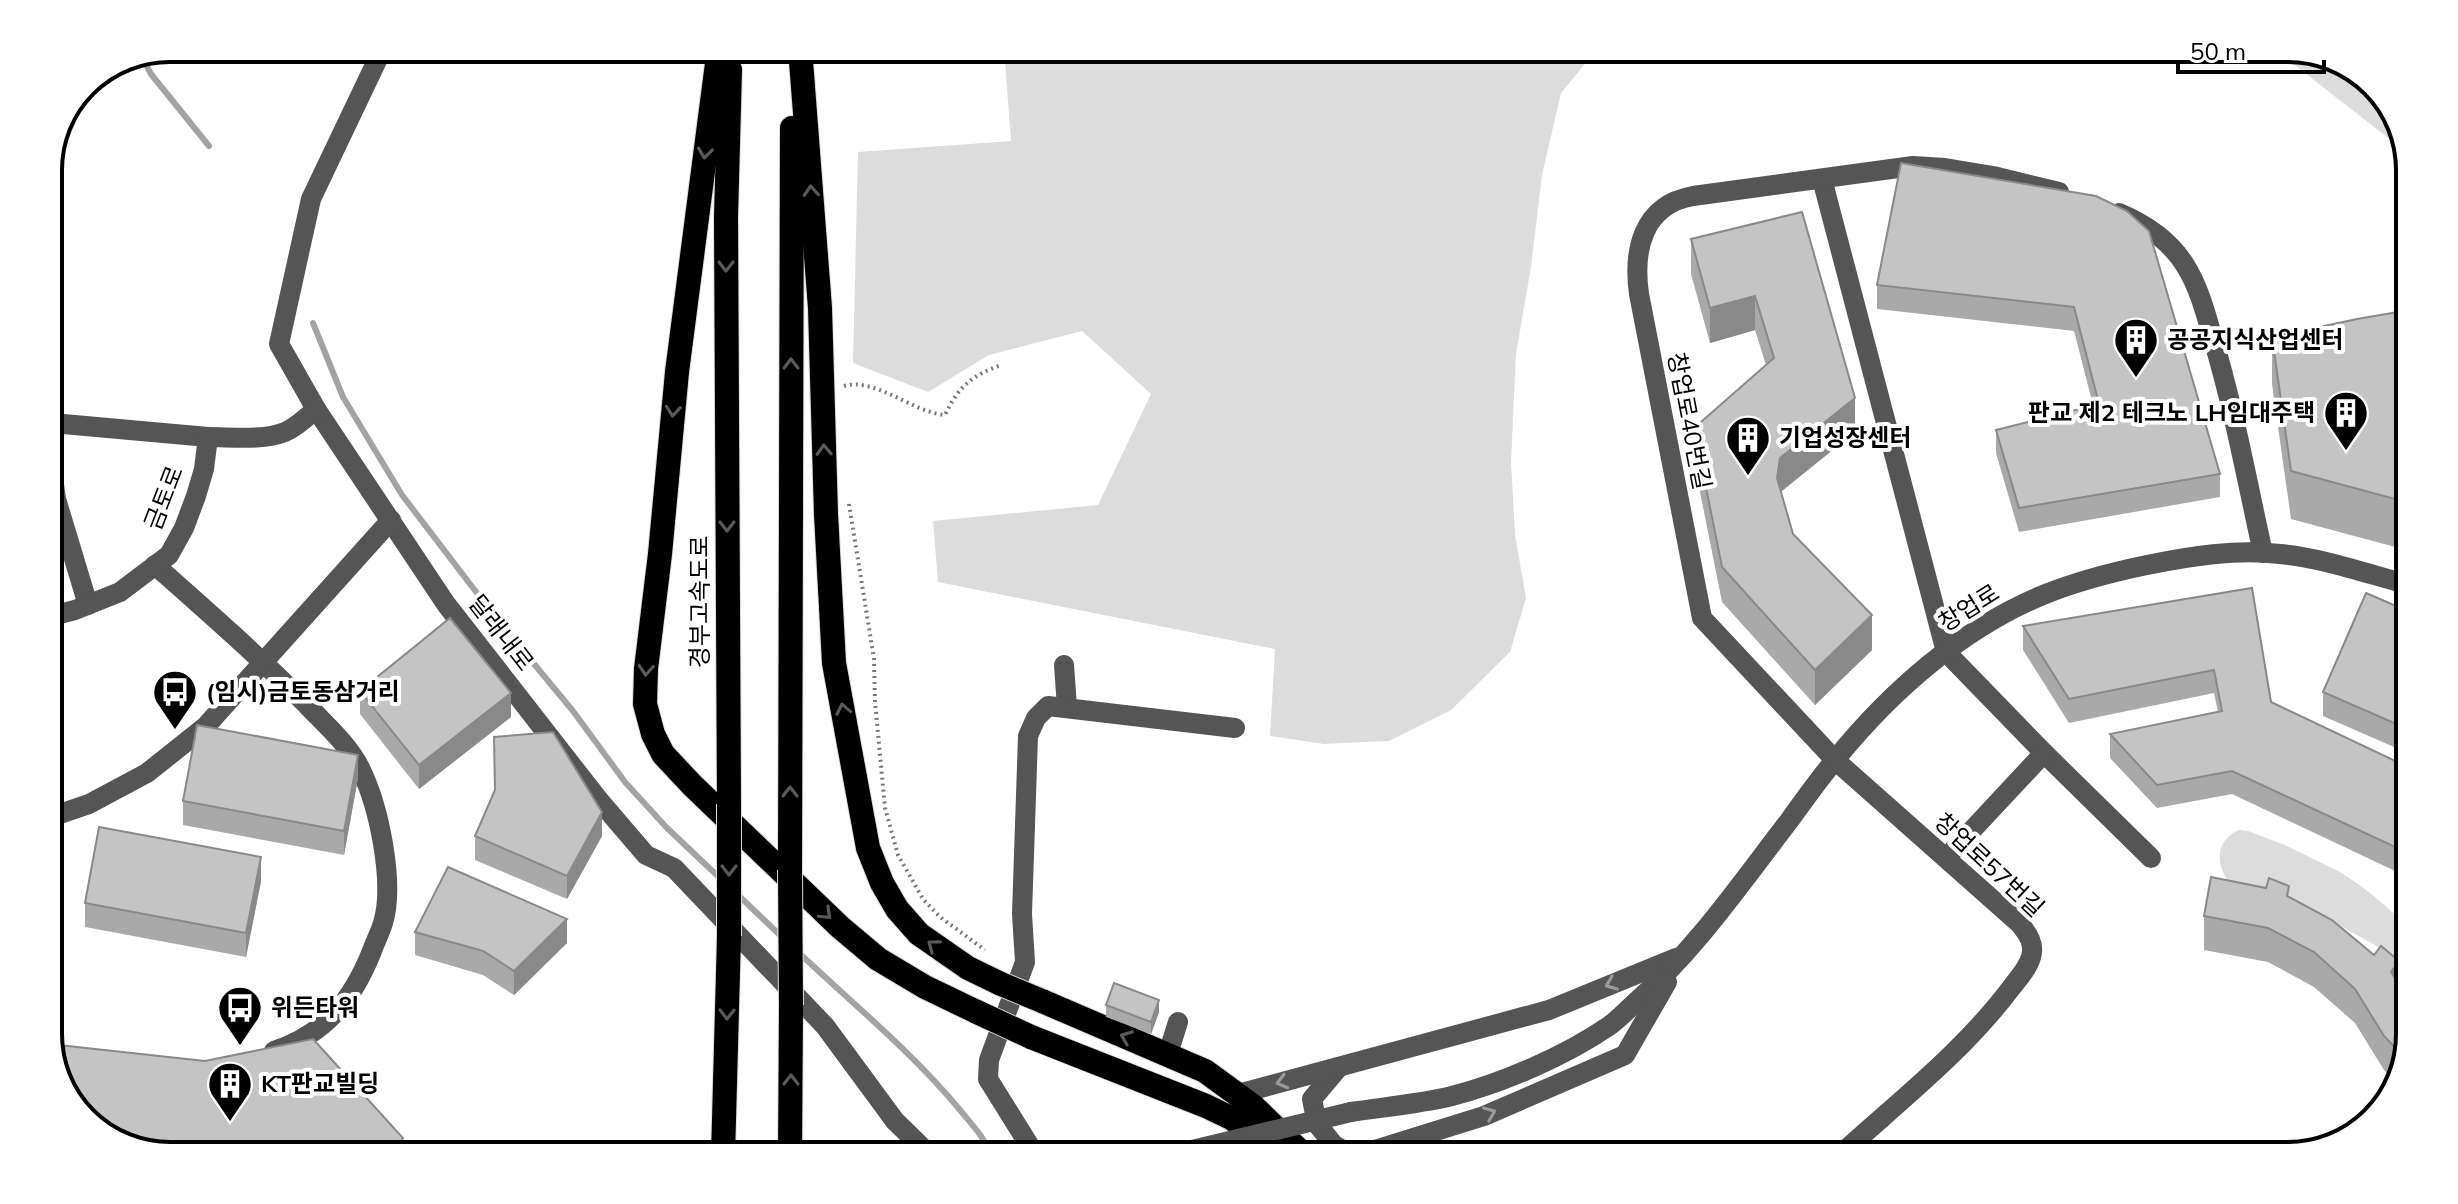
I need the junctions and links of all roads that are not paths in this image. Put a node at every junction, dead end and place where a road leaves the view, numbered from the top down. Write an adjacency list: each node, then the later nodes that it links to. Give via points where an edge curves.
1 (376, 62): 7 (street, 달래내로, via 311,199 279,344)
2 (717, 62): 38 (highway, one-way to 38, bridge, via 646,669 645,704 663,754 878,959 1031,1037 1206,1106 1233,1119)
3 (730, 62): 33 (highway, 경부고속도로, one-way to 33, bridge, via 729,936)
4 (792, 62): 34 (highway, one-way to 4, bridge)
5 (801, 62): 29 (highway, one-way to 5, bridge, via 968,968 919,934 897,909 868,848 834,663 820,308)
6 (1822, 179): 12 (street, 창업로40번길, via 1929,167 1993,176 2086,200 2154,233 2193,279 2208,322); 17 (street); 23 (street, 창업로40번길, via 1674,201 1655,216 1641,240 1636,270 1700,614)
7 (316, 409): 9 (street, via 285,432); 11 (street, 달래내로)
8 (62, 424): 9 (street)
9 (208, 437): 13 (street, 금토로, via 204,469 184,528 169,555)
10 (62, 519): 15 (street)
11 (391, 520): 18 (street); 35 (street, 달래내로, via 446,604 598,799 646,855 674,868 825,1026)
12 (2263, 553): 14 (street, 창업로, via 2301,557); 17 (street, 창업로, via 2211,554 2127,569 2045,595)
13 (155, 565): 15 (street, 금토로, via 120,592); 18 (street)
14 (2396, 581)
15 (88, 605): 16 (street, 금토로)
16 (62, 613)
17 (1946, 652): 22 (street); 23 (street, 창업로, via 1900,690)
18 (263, 661): 24 (street, via 206,726 147,773); 30 (street, via 332,731 360,768 379,825 387,880 384,921 350,994 326,1024 298,1043)
19 (1064, 665): 20 (street)
20 (1067, 707): 21 (street); 36 (street, via 1048,706 1028,736 1025,962 989,1060 988,1079)
21 (1235, 728)
22 (2044, 753): 25 (street); 26 (street)
23 (1835, 760): 25 (street, 창업로57번길); 27 (street, 창업로)
24 (62, 813)
25 (1946, 858): 42 (street, 창업로57번길, via 2030,935 2030,960 1968,1038)
26 (2151, 858)
27 (1683, 955): 31 (street, one-way to 31, via 1549,1010); 37 (street, bridge, via 1610,1026 1516,1074 1452,1096 1351,1112); 41 (street, one-way to 27, via 1484,1116 1625,1055)
28 (1178, 1022): 29 (street)
29 (1168, 1054): 32 (highway)
30 (256, 1057)
31 (1339, 1067): 32 (street, one-way to 32); 40 (street, via 1312,1099 1317,1124)
32 (1238, 1094): 39 (highway)
33 (723, 1142)
34 (790, 1142)
35 (917, 1142)
36 (1027, 1142)
37 (1226, 1142)
38 (1260, 1142)
39 (1290, 1142)
40 (1332, 1142)
41 (1405, 1142)
42 (1854, 1142)

